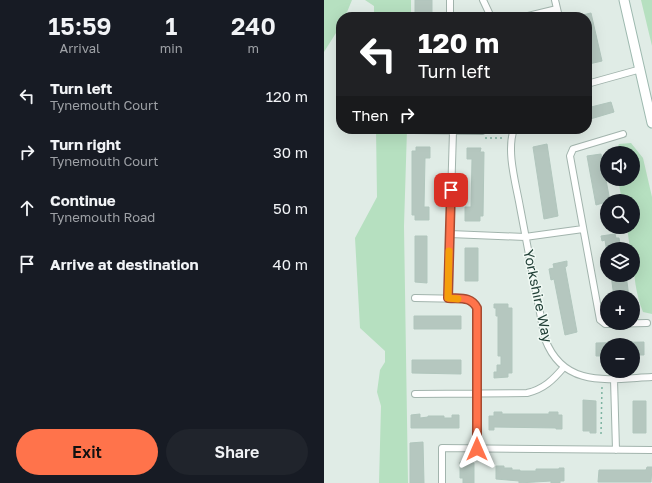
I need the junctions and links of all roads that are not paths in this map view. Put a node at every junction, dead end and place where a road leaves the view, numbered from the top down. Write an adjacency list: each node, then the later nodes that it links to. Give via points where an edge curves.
1 (450, 0): 6 (street)
2 (483, 0): 7 (street)
3 (555, 0): 5 (street)
4 (624, 0): 10 (street)
5 (557, 9): 8 (street); 9 (street)
6 (450, 12)
7 (489, 12)
8 (545, 12)
9 (558, 12)
10 (641, 69): 11 (street); 12 (street)
11 (592, 83)
12 (652, 123)
13 (453, 134): 17 (street)
14 (512, 134): 18 (street, Yorkshire Way, via 511,156)
15 (623, 134): 16 (street, via 571,152)
16 (583, 228): 18 (street); 21 (street, via 600,320 605,324)
17 (450, 234): 18 (street); 20 (street)
18 (525, 237): 22 (street, Yorkshire Way, via 545,339 549,350)
19 (415, 298): 20 (street)
20 (448, 298): 26 (street, via 471,300 477,308)
21 (647, 323)
22 (564, 368): 24 (street, Yorkshire Way, via 583,377); 26 (street, via 545,387 536,391)
23 (652, 376): 24 (street, Yorkshire Way)
24 (614, 379): 28 (street)
25 (415, 394): 26 (street)
26 (477, 394): 27 (street)
27 (477, 449): 28 (street); 30 (street, via 442,448)
28 (616, 450): 29 (street)
29 (651, 450)
30 (442, 483)

